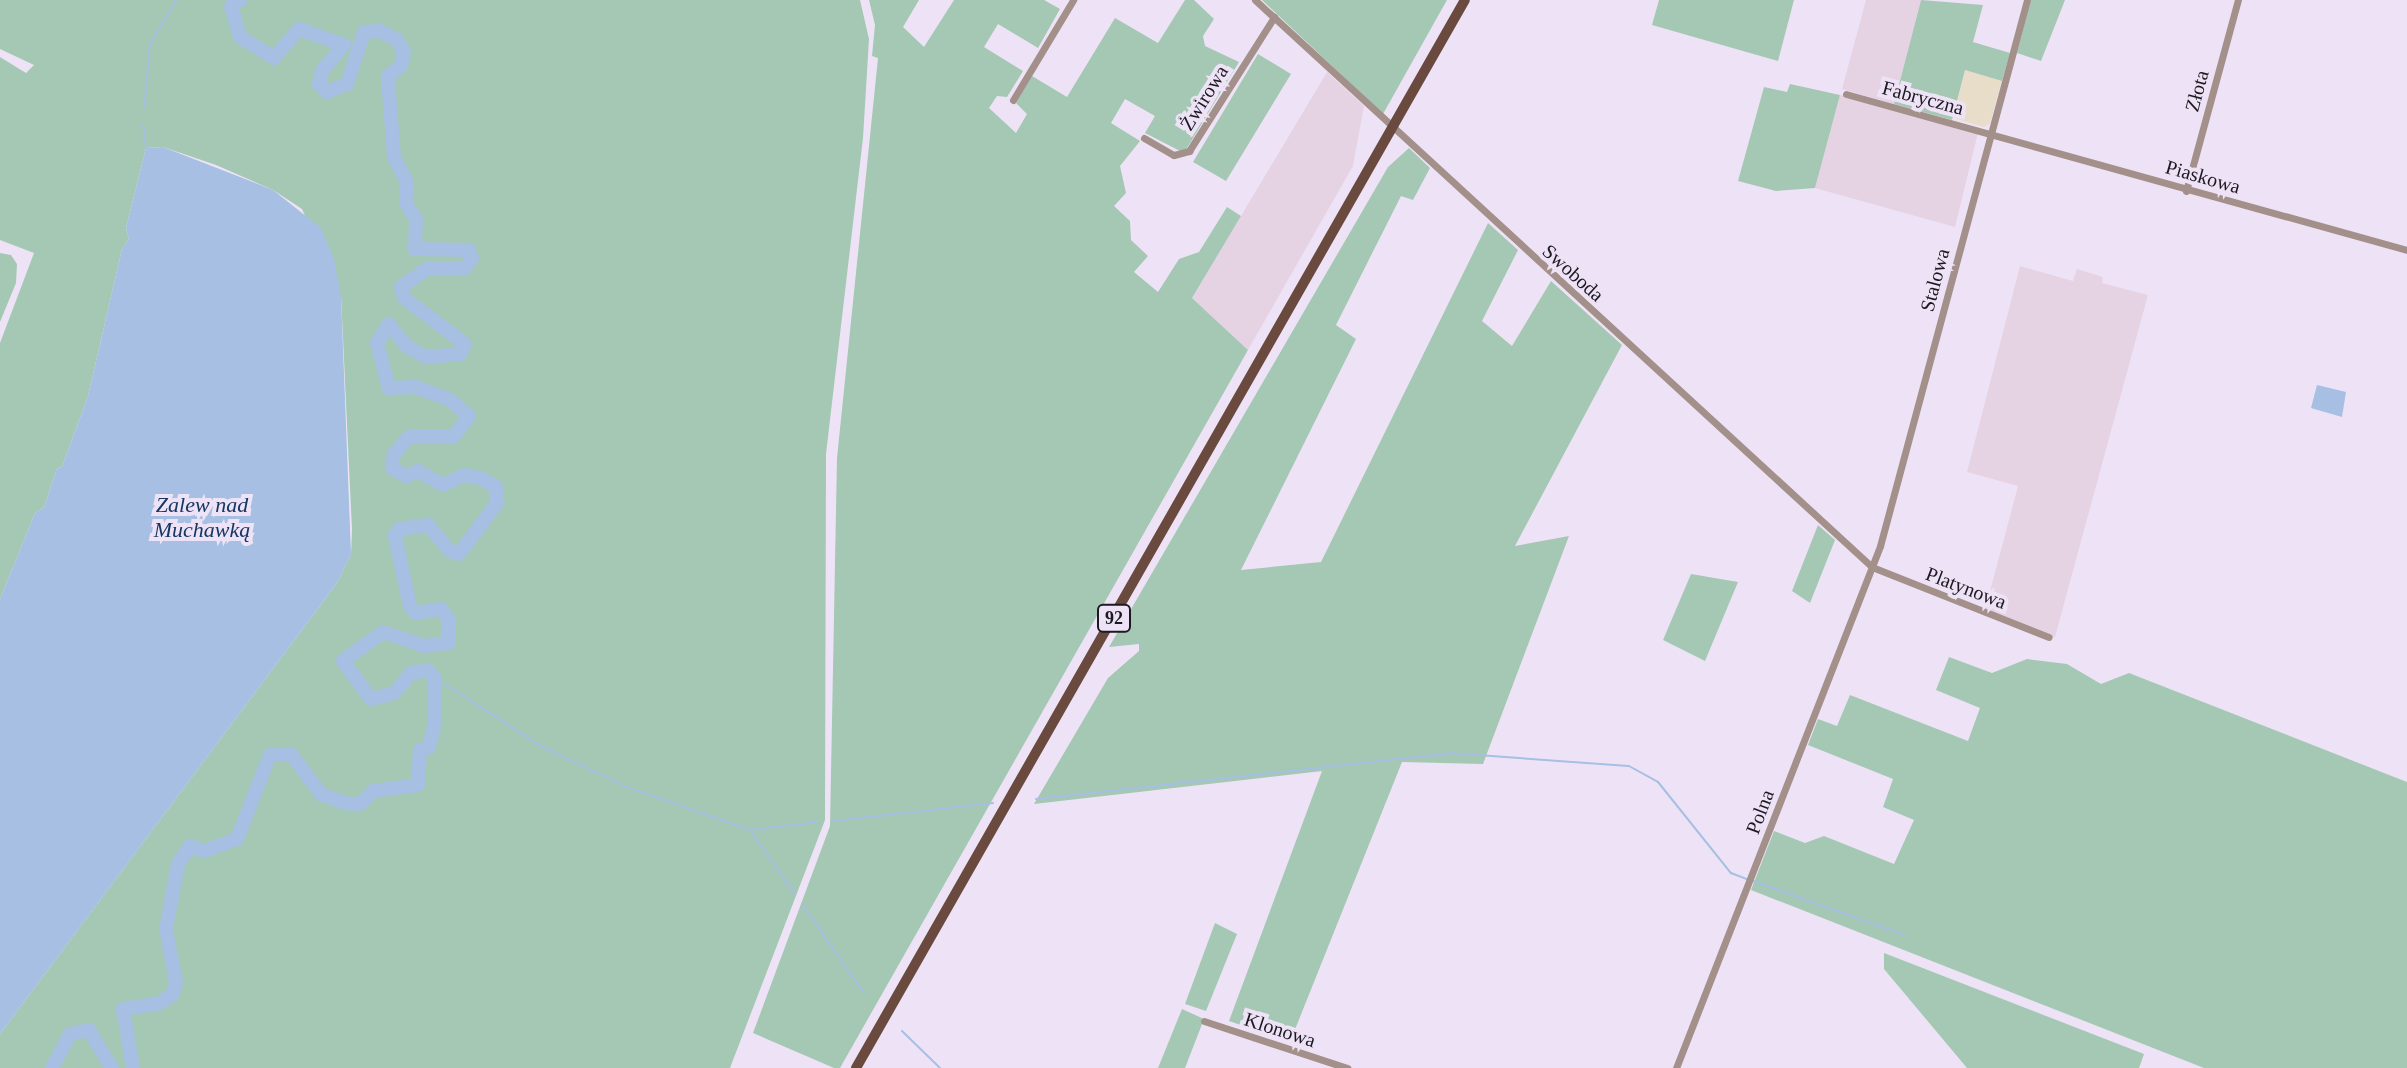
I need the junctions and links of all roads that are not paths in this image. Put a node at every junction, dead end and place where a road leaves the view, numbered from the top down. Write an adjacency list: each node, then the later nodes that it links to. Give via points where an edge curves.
1 (1073, 0): 8 (street)
2 (1255, 0): 6 (street, Swoboda)
3 (1465, 0): 9 (main road, 92)
4 (2027, 0): 10 (street, Stalowa)
5 (2238, 0): 12 (street, Złota)
6 (1274, 17): 9 (street, Swoboda); 11 (street, Żwirowa, via 1189,151 1174,155)
7 (1846, 94): 10 (street, Fabryczna)
8 (1013, 100)
9 (1392, 130): 14 (street, Swoboda); 17 (main road, 92)
10 (1991, 134): 12 (street, Piaskowa); 14 (street, Stalowa)
11 (1144, 138)
12 (2186, 191): 13 (street, Piaskowa)
13 (2407, 250)
14 (1872, 567): 15 (street, Platynowa); 19 (street, Polna)
15 (2049, 637)
16 (1204, 1021): 18 (street, Klonowa)
17 (856, 1068)
18 (1347, 1068)
19 (1676, 1068)

